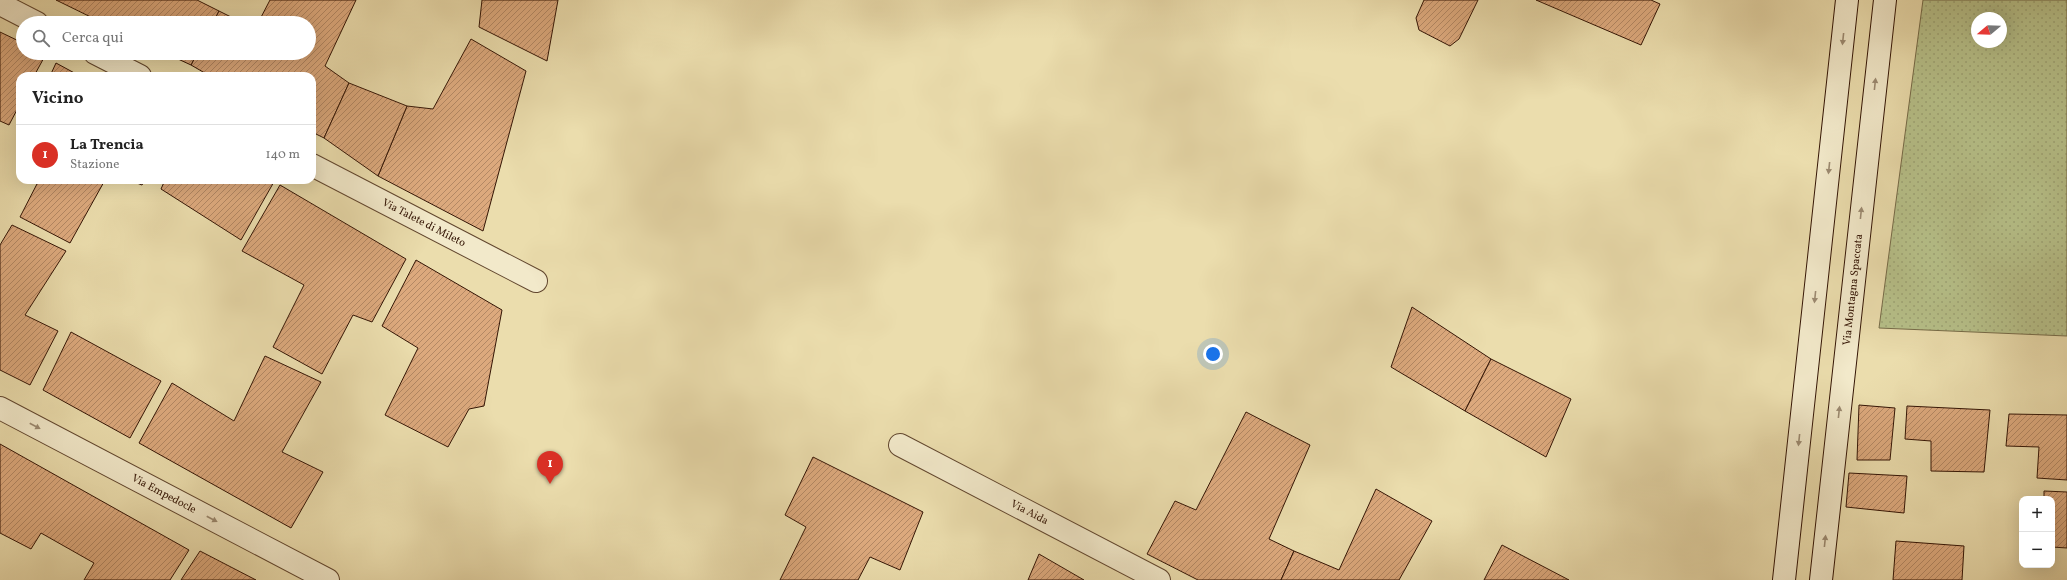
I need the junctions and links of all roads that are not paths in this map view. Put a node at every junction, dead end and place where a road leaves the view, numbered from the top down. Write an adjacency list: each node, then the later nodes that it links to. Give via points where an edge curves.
1 (1848, 0): 13 (main road, one-way to 13)
2 (1885, 0): 14 (main road, Via Montagna Spaccata, one-way to 2)
3 (0, 4): 4 (main road)
4 (23, 16)
5 (109, 60): 6 (main road)
6 (132, 72)
7 (316, 167): 8 (main road, Via Talete di Mileto)
8 (536, 281)
9 (0, 408): 11 (main road, Via Empedocle, one-way to 11)
10 (900, 445): 12 (main road, Via Aida)
11 (328, 580)
12 (1159, 580)
13 (1784, 580)
14 (1820, 580)

